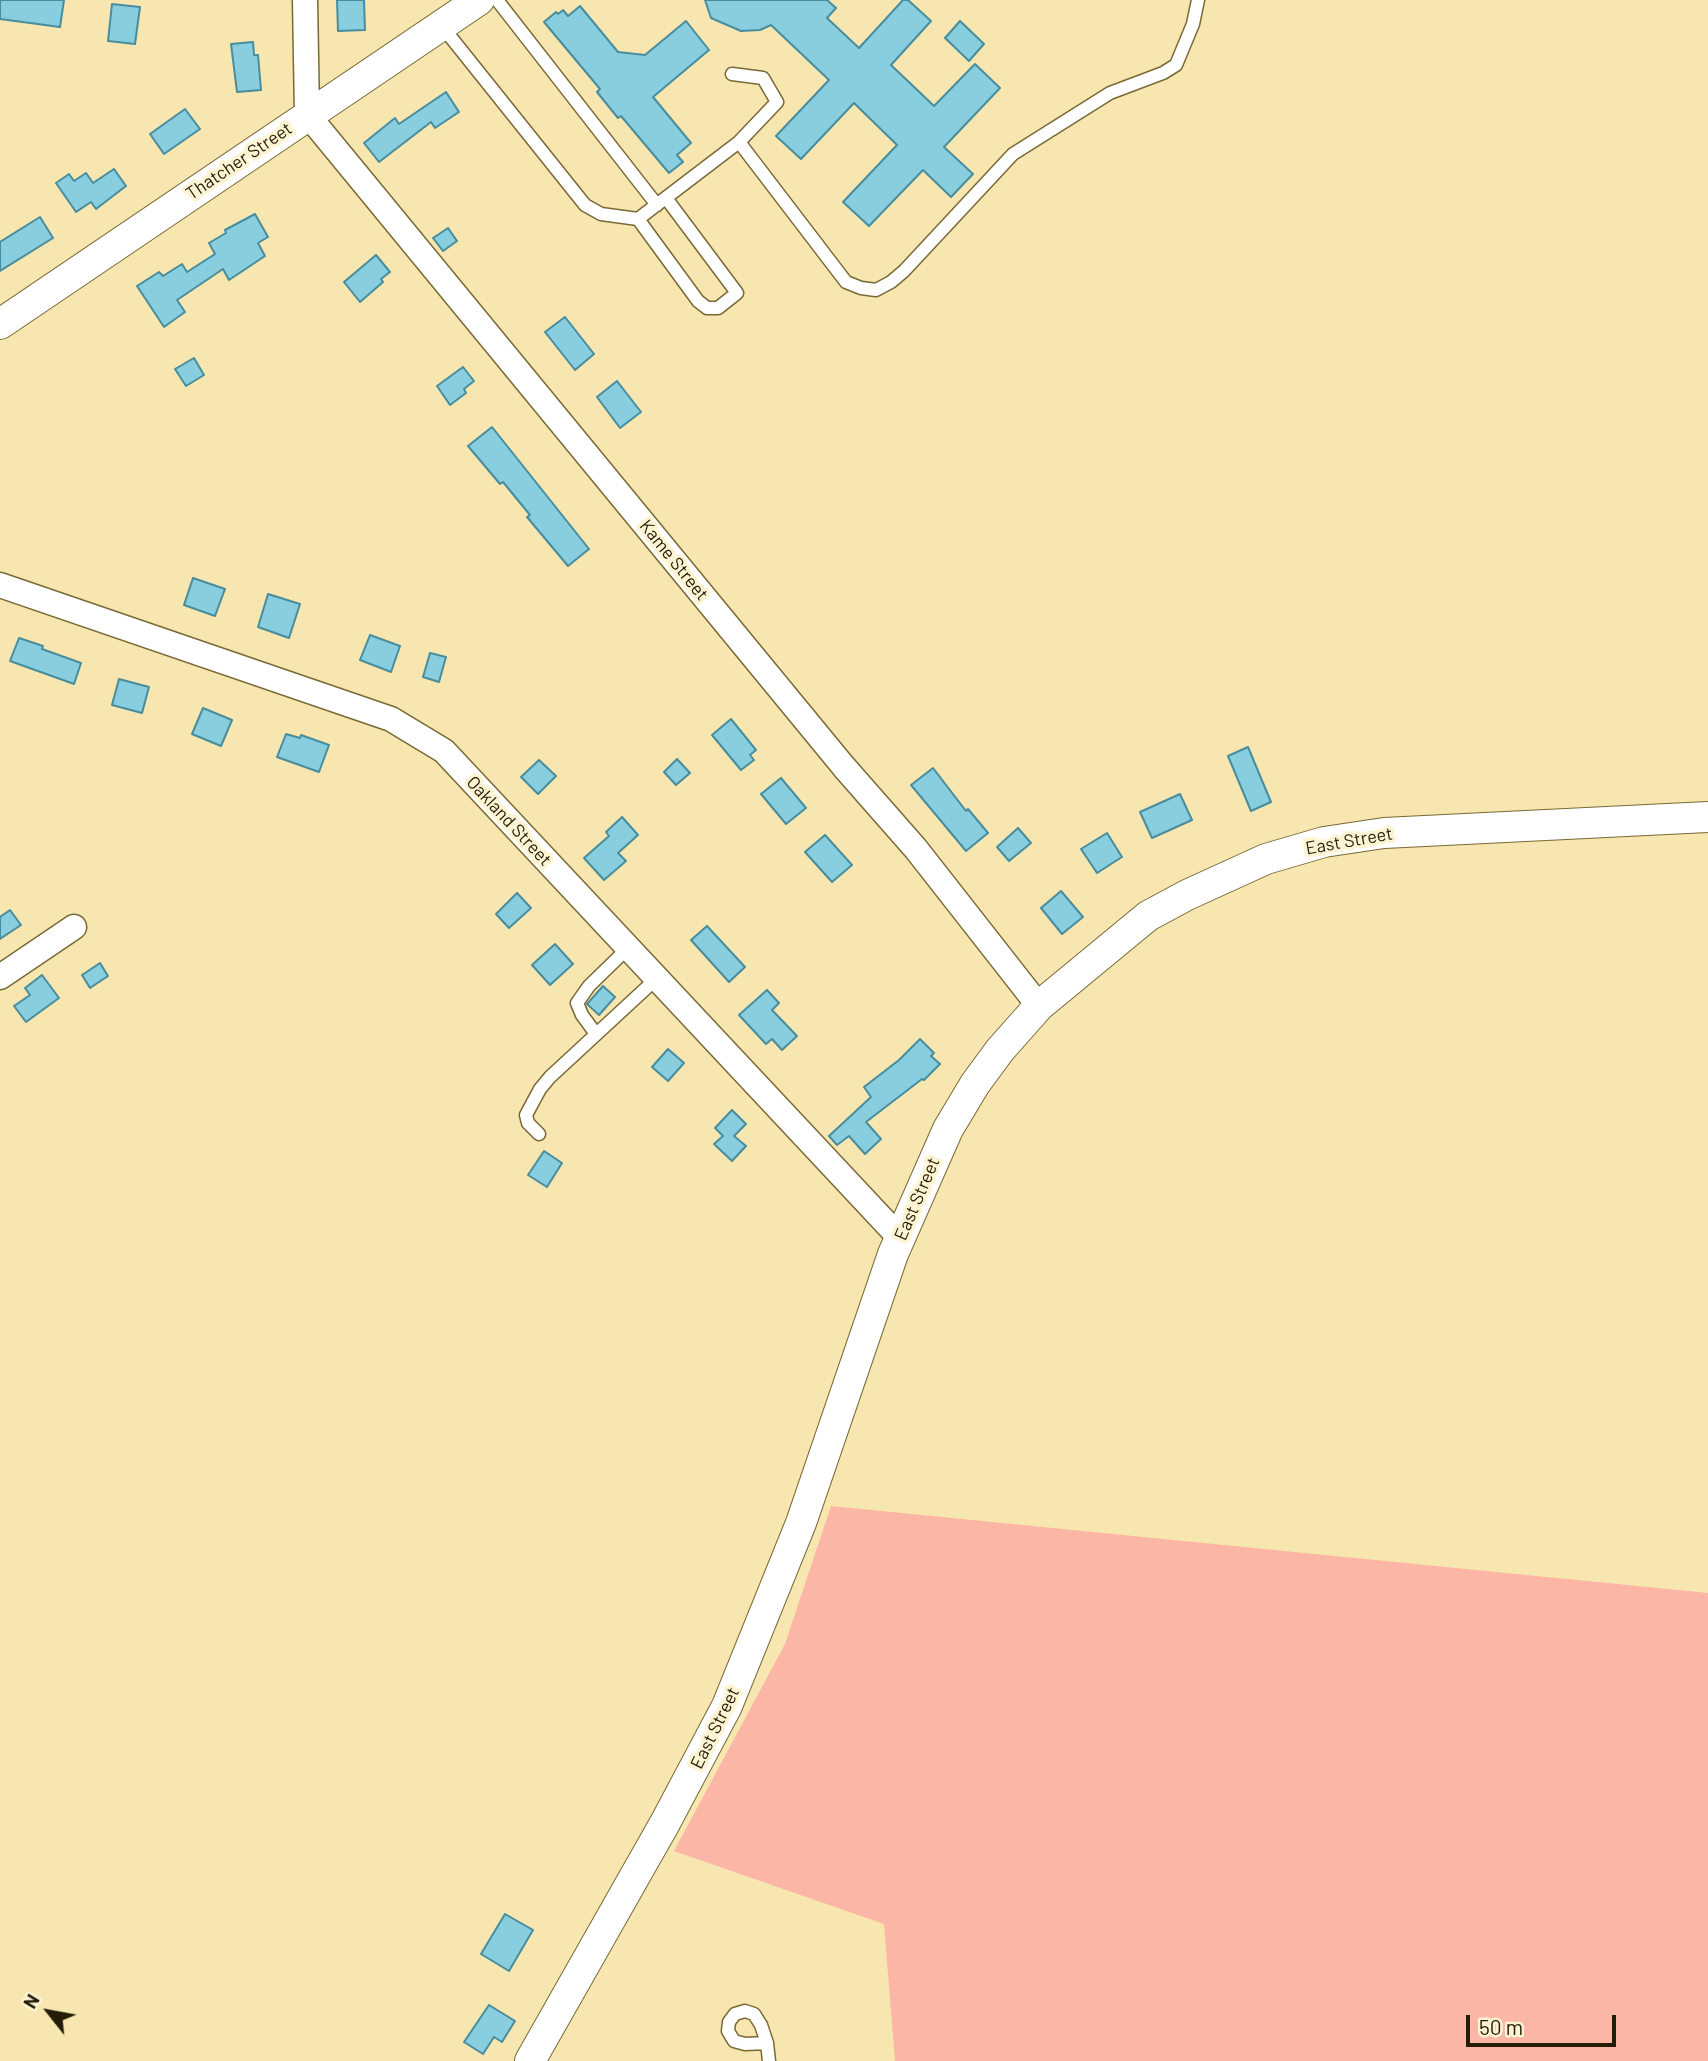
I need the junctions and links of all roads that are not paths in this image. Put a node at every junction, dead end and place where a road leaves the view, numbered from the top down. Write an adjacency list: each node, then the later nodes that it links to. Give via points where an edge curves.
1 (305, 0): 7 (street)
2 (479, 0): 5 (street, Thatcher Street)
3 (497, 0): 9 (lane)
4 (1198, 0): 8 (lane, via 1176,65 1110,93 1013,155 904,271 876,290 846,282)
5 (441, 25): 7 (street, Thatcher Street); 10 (lane, via 585,205 601,214)
6 (732, 74): 8 (lane, via 763,78 777,102)
7 (307, 114): 11 (street, Thatcher Street); 18 (street, Kame Street, via 916,849)
8 (739, 142): 9 (lane)
9 (662, 202): 10 (lane); 10 (lane, via 737,293 718,308 707,308 698,301)
10 (638, 219)
11 (0, 324)
12 (0, 585): 15 (street, Oakland Street, via 391,719 444,751)
13 (1708, 817): 18 (street, East Street, via 1384,833 1278,855 1147,916)
14 (74, 927): 16 (street)
15 (628, 948): 17 (street, Oakland Street); 19 (lane, via 577,1003)
16 (0, 977)
17 (656, 979): 19 (lane); 21 (street, Oakland Street)
18 (1040, 1006): 21 (street, East Street, via 968,1095)
19 (596, 1034): 20 (lane, via 550,1077 532,1101 526,1115)
20 (539, 1134)
21 (900, 1238): 23 (street, East Street, via 801,1523 727,1706)
22 (766, 2043): 24 (lane)
23 (530, 2061)
24 (769, 2061)

